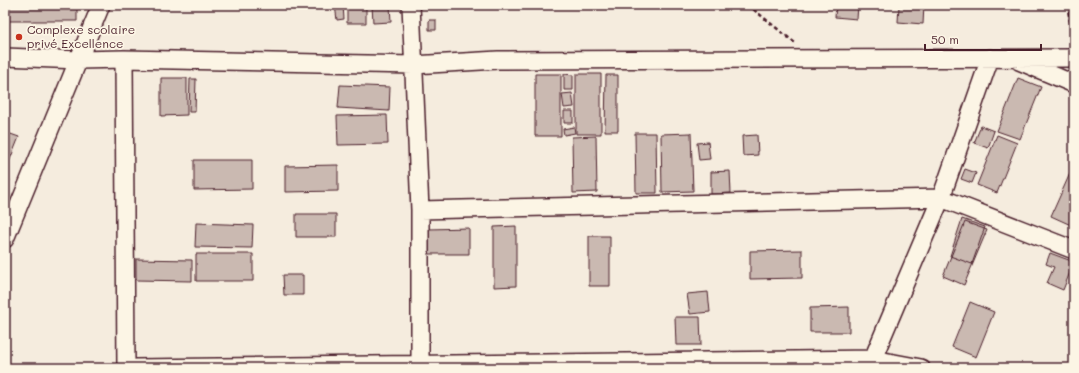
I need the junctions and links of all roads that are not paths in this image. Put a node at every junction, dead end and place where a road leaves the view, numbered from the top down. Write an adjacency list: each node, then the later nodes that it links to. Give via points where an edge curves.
1 (101, 5): 8 (street)
2 (411, 5): 9 (street)
3 (7, 53): 8 (street)
4 (990, 58): 5 (street); 9 (street, via 498,60); 11 (street)
5 (1010, 58): 6 (street); 10 (street)
6 (1074, 58)
7 (124, 59): 8 (street); 9 (street); 17 (street)
8 (79, 60): 13 (street)
9 (413, 65): 12 (street)
10 (1074, 84)
11 (942, 198): 12 (street); 14 (street); 15 (street)
12 (420, 210): 16 (street)
13 (5, 239)
14 (1074, 250)
15 (871, 364): 16 (street); 19 (street)
16 (420, 366): 18 (street)
17 (126, 368)
18 (136, 368)
19 (921, 368)

